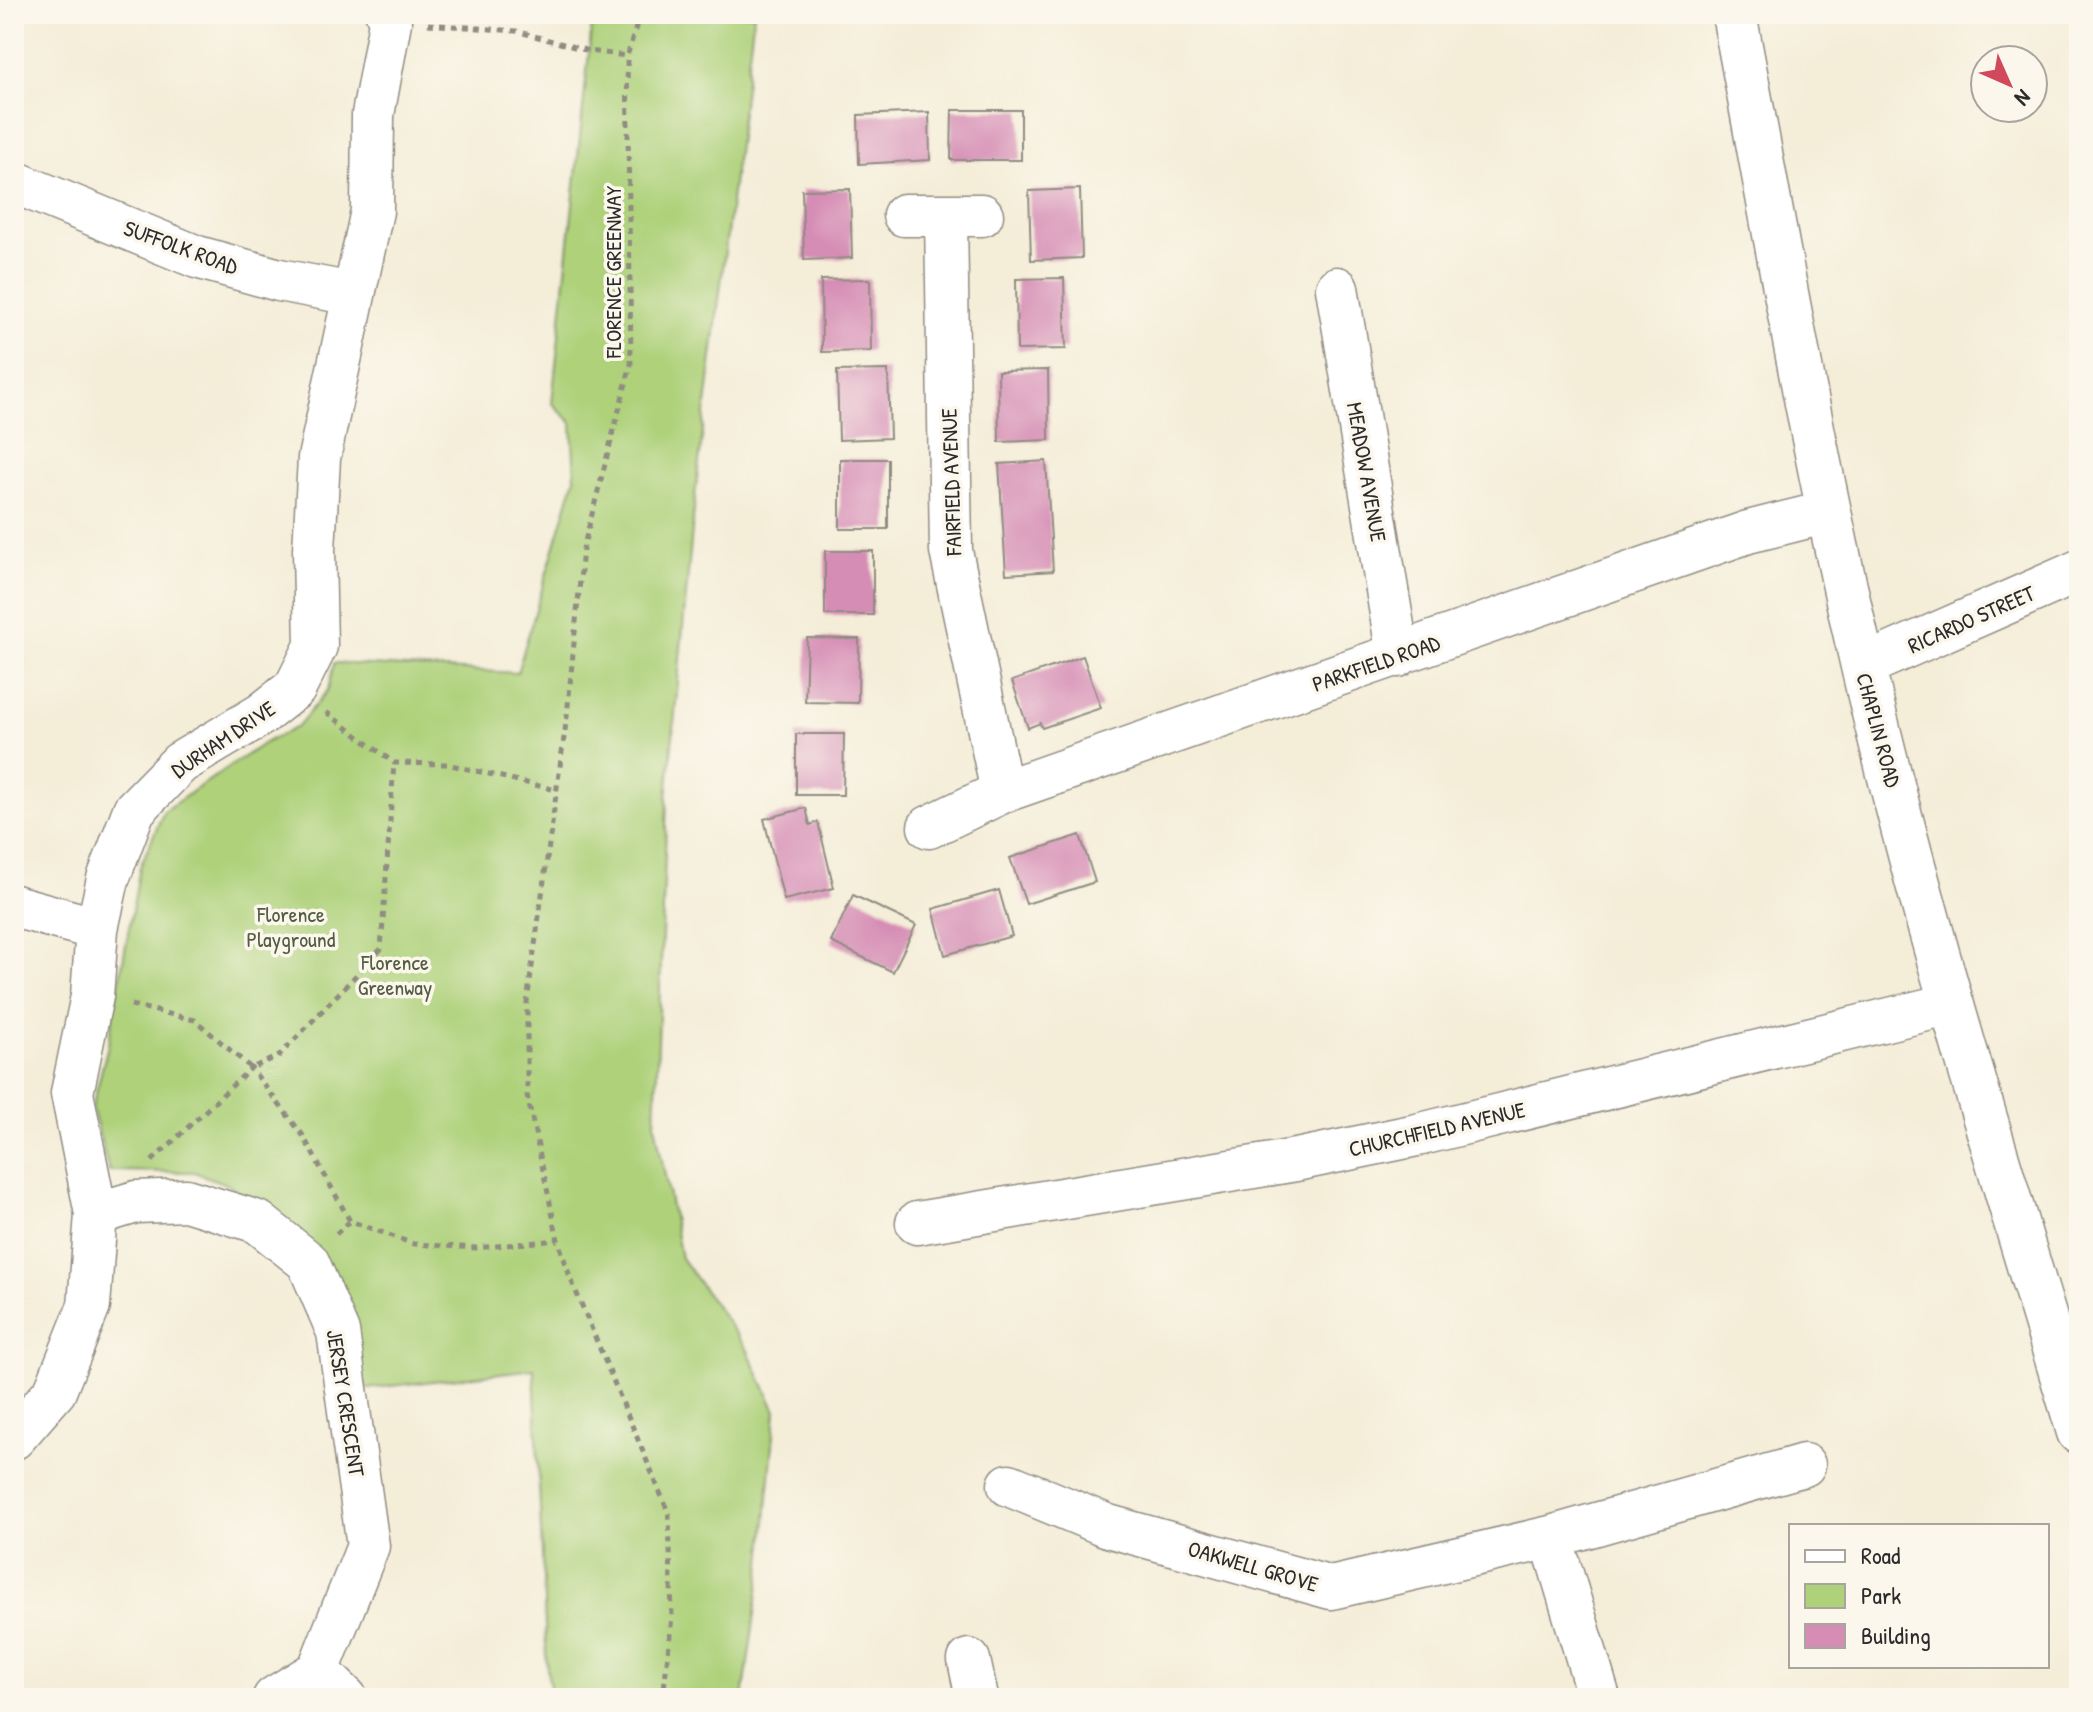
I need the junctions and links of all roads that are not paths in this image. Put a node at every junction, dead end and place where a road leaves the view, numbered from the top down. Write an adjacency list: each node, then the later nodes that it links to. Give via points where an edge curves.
1 (1734, 14): 7 (street, CHAPLIN ROAD)
2 (388, 18): 6 (street, DURHAM DRIVE, via 373,115 372,211)
3 (14, 182): 6 (street, SUFFOLK ROAD, via 197,257)
4 (904, 215): 11 (street, FAIRFIELD AVENUE, via 964,215 951,551)
5 (1337, 288): 9 (street, MEADOW AVENUE)
6 (353, 294): 14 (street, DURHAM DRIVE, via 319,458 316,646 295,688 180,763 134,810 108,879)
7 (1828, 512): 9 (street, PARKFIELD ROAD, via 1748,532); 10 (street, CHAPLIN ROAD)
8 (2079, 571): 10 (street, RICARDO STREET)
9 (1398, 656): 11 (street, PARKFIELD ROAD)
10 (1863, 666): 15 (street, CHAPLIN ROAD)
11 (1002, 792): 12 (street, PARKFIELD ROAD)
12 (929, 827)
13 (14, 906): 14 (street)
14 (97, 929): 16 (street, DURHAM DRIVE, via 92,996 72,1093)
15 (1951, 1004): 17 (street, CHURCHFIELD AVENUE, via 1417,1135); 18 (street, CHAPLIN ROAD)
16 (96, 1214): 19 (street, DURHAM DRIVE, via 89,1306 55,1391); 23 (street, JERSEY CRESCENT, via 136,1202 186,1200 258,1222 308,1262 338,1332 368,1546)
17 (917, 1223)
18 (2079, 1432)
19 (14, 1438)
20 (1804, 1465): 22 (street, OAKWELL GROVE)
21 (1009, 1485): 22 (street, OAKWELL GROVE, via 1108,1526 1331,1588)
22 (1551, 1537): 25 (street)
23 (332, 1684): 24 (street, JERSEY CRESCENT)
24 (274, 1698)
25 (1599, 1698)

